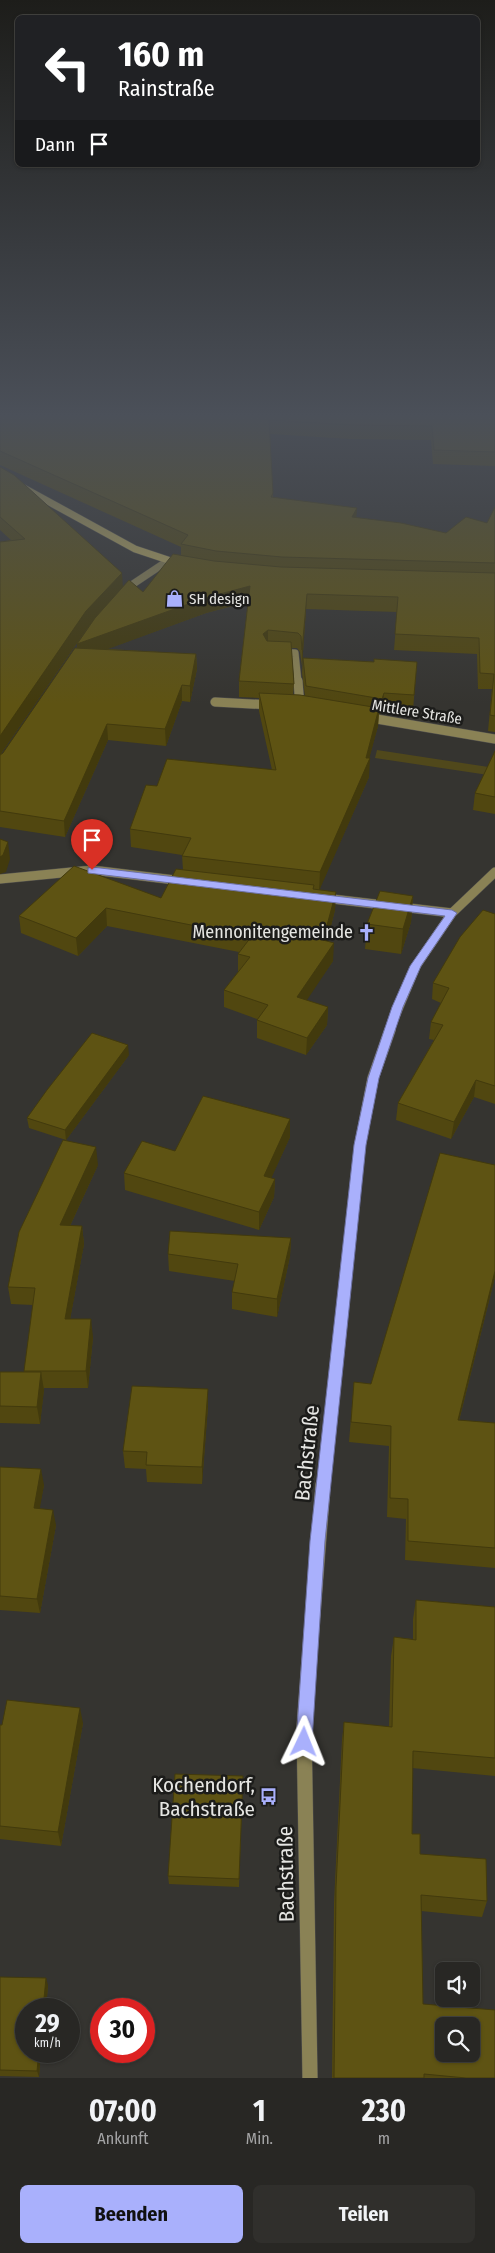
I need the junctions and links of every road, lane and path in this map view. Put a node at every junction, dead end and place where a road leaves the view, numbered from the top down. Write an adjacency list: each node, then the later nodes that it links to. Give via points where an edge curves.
1 (69, 511): 2 (main road, via 135,549)
2 (166, 562): 3 (main road); 4 (street, via 133,584)
3 (191, 566)
4 (122, 597)
5 (268, 651): 9 (street, via 295,652)
6 (215, 702): 7 (street)
7 (281, 706)
8 (291, 706): 9 (street)
9 (300, 707): 10 (street)
10 (310, 708)
11 (357, 716): 12 (street, Mittlere Straße)
12 (495, 739)
13 (495, 872): 17 (street, Bachstraße)
14 (0, 879): 15 (street, via 92,870)
15 (194, 883)
16 (312, 897): 17 (street)
17 (452, 913): 18 (street, Bachstraße, via 416,966 398,1007 373,1078 360,1145 318,1541 304,1727)
18 (310, 2078)

